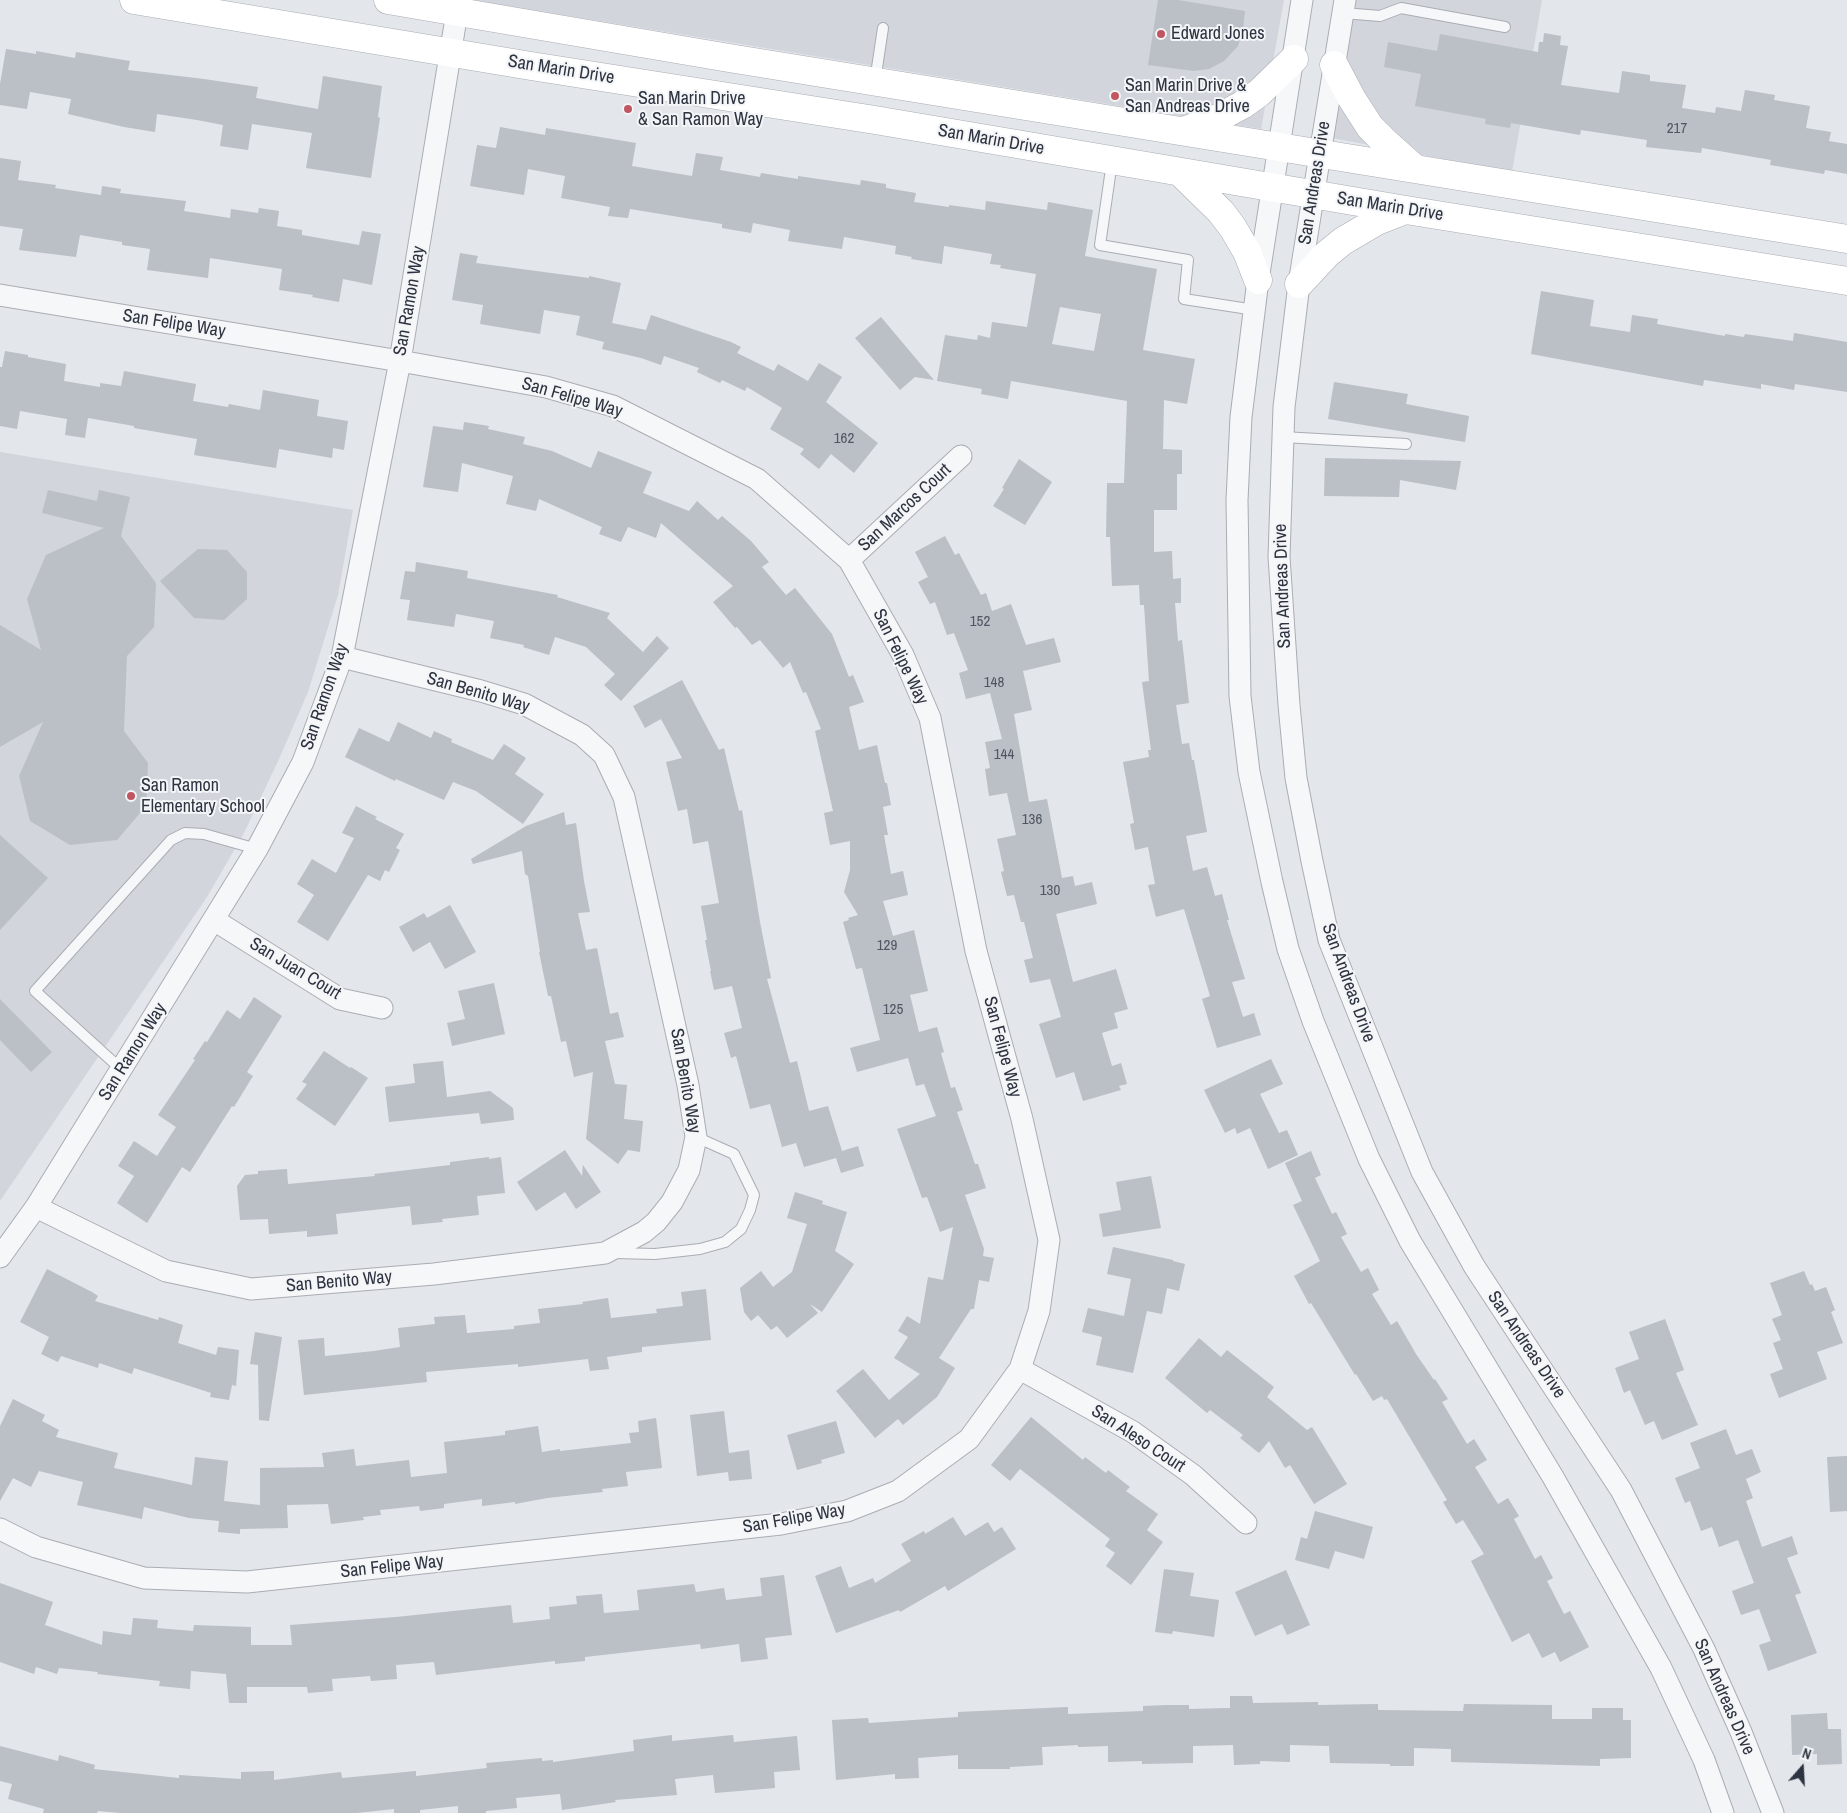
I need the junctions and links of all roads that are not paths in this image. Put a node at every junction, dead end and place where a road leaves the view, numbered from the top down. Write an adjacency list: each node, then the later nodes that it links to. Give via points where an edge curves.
1 (134, 0): 8 (main road, San Marin Drive)
2 (388, 0): 4 (main road)
3 (1302, 0): 9 (street)
4 (458, 6): 8 (street, San Ramon Way); 11 (main road)
5 (1344, 7): 6 (lane, via 1380,16 1400,8); 10 (street, San Andreas Drive)
6 (1505, 27)
7 (883, 28): 11 (lane)
8 (451, 53): 15 (main road, San Marin Drive); 27 (street, San Ramon Way)
9 (1294, 59): 12 (main road, via 1242,105); 13 (street)
10 (1334, 64): 14 (street, San Andreas Drive); 16 (main road, via 1370,127)
11 (875, 82): 12 (main road)
12 (1186, 131): 13 (main road)
13 (1280, 146): 14 (main road); 18 (street)
14 (1319, 152): 16 (main road); 19 (street, San Andreas Drive)
15 (1112, 161): 17 (main road, San Marin Drive); 26 (lane, via 1100,245 1188,260 1184,299)
16 (1415, 168): 21 (main road)
17 (1180, 172): 18 (main road, San Marin Drive); 22 (main road, via 1233,228)
18 (1273, 188): 19 (main road, San Marin Drive); 22 (street)
19 (1313, 195): 20 (main road, San Marin Drive); 24 (street, San Andreas Drive)
20 (1406, 210): 23 (main road, San Marin Drive); 24 (main road, via 1377,221 1343,241)
21 (1847, 239)
22 (1258, 280): 26 (street)
23 (1847, 281)
24 (1299, 284): 28 (street, San Andreas Drive)
25 (0, 295): 27 (street, San Felipe Way)
26 (1255, 310): 44 (street, via 1241,417 1237,500 1240,696 1248,772 1288,949 1316,1030 1369,1159 1410,1241 1553,1477 1661,1668 1704,1760)
27 (400, 361): 31 (street, San Felipe Way, via 546,387 613,406 757,479); 32 (street, San Ramon Way)
28 (1283, 437): 29 (lane); 45 (street, San Andreas Drive, via 1280,558 1289,705 1296,778 1329,940 1422,1172 1474,1266 1621,1490 1704,1650)
29 (1406, 444)
30 (961, 456): 31 (street, San Marcos Court)
31 (849, 560): 41 (street, San Felipe Way, via 903,655 930,718 976,951 1022,1119 1049,1240 1039,1311)
32 (342, 658): 33 (street, San Ramon Way, via 303,762); 37 (street, San Benito Way, via 524,704 582,735 604,755 624,797 636,844 688,1085)
33 (257, 849): 34 (street, San Ramon Way); 36 (lane, via 204,834 185,833 171,840 35,990)
34 (214, 920): 35 (street, San Juan Court, via 340,999); 36 (street, San Ramon Way)
35 (382, 1008)
36 (122, 1070): 38 (street, San Ramon Way)
37 (696, 1137): 39 (street, San Benito Way, via 689,1170 672,1202 644,1232); 39 (lane, via 734,1154 754,1194 742,1229 725,1242 700,1249 654,1254)
38 (36, 1207): 39 (street, San Benito Way, via 166,1271 251,1289 434,1274); 40 (street, San Ramon Way)
39 (605, 1253)
40 (0, 1257)
41 (1020, 1369): 42 (street, San Aleso Court, via 1132,1432 1193,1475); 43 (street, San Felipe Way, via 969,1439 898,1491 847,1512 781,1524 247,1582 144,1578 36,1547)
42 (1246, 1523)
43 (0, 1529)
44 (1723, 1813)
45 (1773, 1813)

